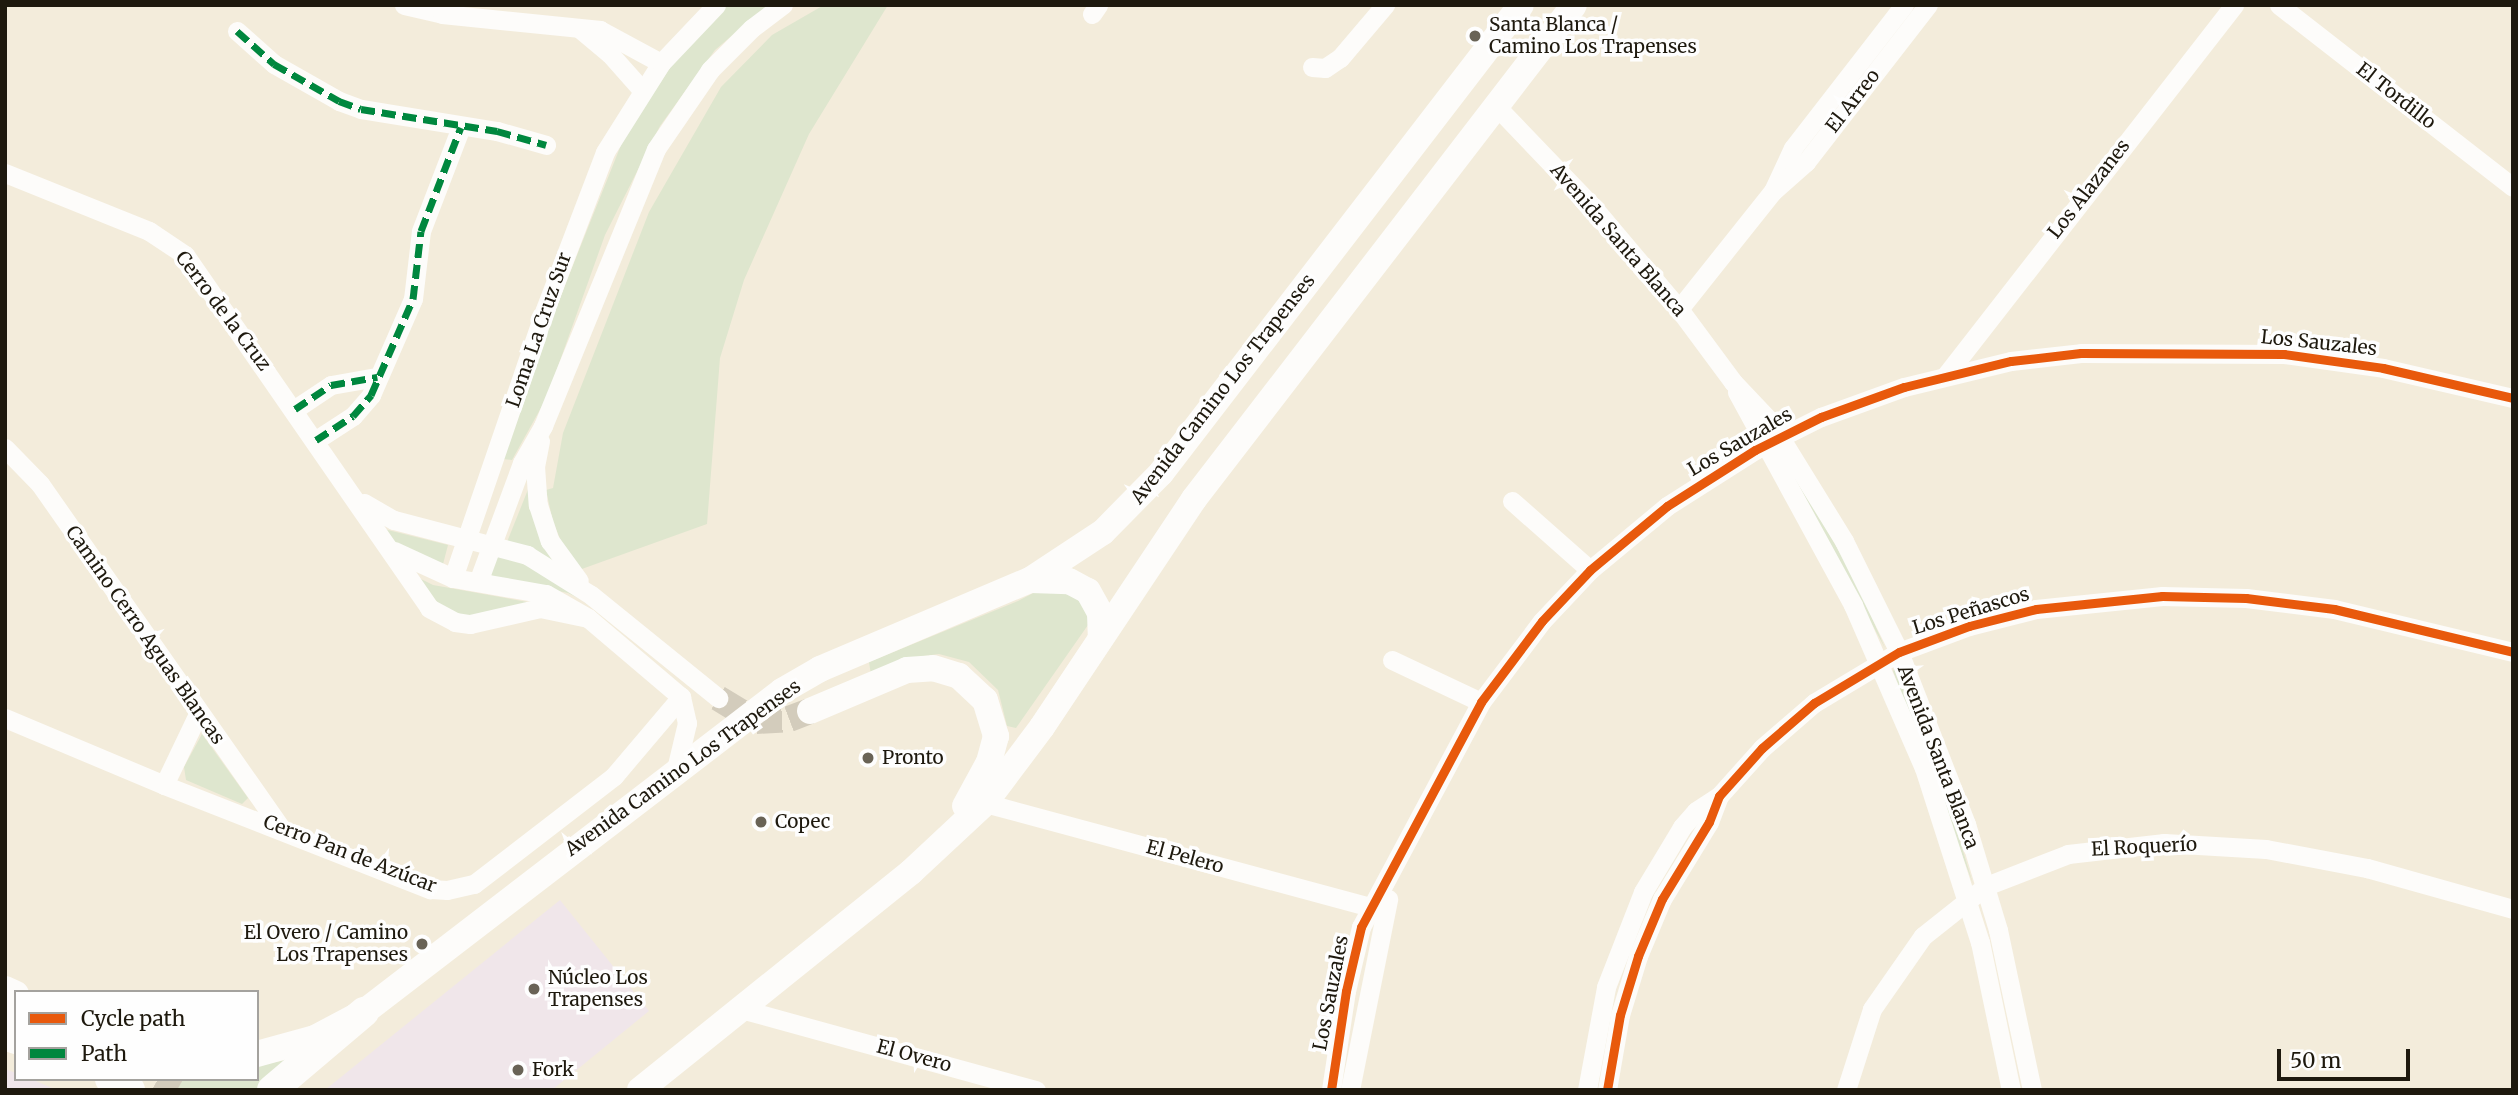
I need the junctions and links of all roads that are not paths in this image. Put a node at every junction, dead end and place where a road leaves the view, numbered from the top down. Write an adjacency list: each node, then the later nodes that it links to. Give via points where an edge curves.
1 (404, 5): 11 (street, via 442,14)
2 (716, 5): 13 (street, Loma La Cruz Sur)
3 (783, 5): 28 (street, Loma La Cruz Sur, via 716,63 656,149)
4 (1385, 5): 14 (street, via 1340,58 1325,68)
5 (1521, 5): 40 (main road, Avenida Camino Los Trapenses, via 1147,489 1089,542)
6 (1574, 5): 16 (main road)
7 (1904, 5): 21 (street, El Arreo, via 1793,148)
8 (1928, 5): 21 (street, El Arreo, via 1805,162)
9 (2234, 5): 23 (street, Los Alazanes)
10 (2279, 5): 20 (street, El Tordillo)
11 (579, 29): 13 (street, via 613,34); 15 (street, via 610,54)
12 (236, 31): 17 (street, via 274,64 339,101)
13 (661, 63): 15 (street, Loma La Cruz Sur)
14 (1312, 67)
15 (642, 90): 35 (street, Loma La Cruz Sur, via 590,186)
16 (1496, 106): 22 (street, Avenida Santa Blanca, via 1592,206); 44 (main road, via 1201,489)
17 (461, 127): 18 (street, via 497,131); 24 (street, via 421,231 413,299)
18 (546, 145)
19 (5, 173): 27 (street, Cerro de la Cruz, via 149,231 174,246 193,264)
20 (2513, 187)
21 (1773, 191): 22 (street, El Arreo)
22 (1679, 309): 25 (street, Avenida Santa Blanca)
23 (1946, 375): 26 (street, Los Sauzales, via 2081,353 2259,353 2383,368); 29 (street, Los Sauzales, via 1852,404)
24 (377, 377): 27 (street, via 331,385); 30 (street, via 363,406)
25 (1733, 382): 29 (street, Avenida Santa Blanca); 31 (street, Avenida Santa Blanca)
26 (2513, 398)
27 (295, 410): 30 (street, Cerro de la Cruz)
28 (542, 426): 36 (street, Loma La Cruz Sur, via 522,463); 42 (street, Loma La Cruz Sur, via 535,466 538,505 550,541)
29 (1781, 436): 31 (street, Los Sauzales); 45 (street, Avenida Santa Blanca, via 1844,541)
30 (316, 440): 33 (street, Cerro de la Cruz)
31 (1763, 446): 38 (street, Los Sauzales, via 1667,506); 48 (street, Avenida Santa Blanca)
32 (5, 448): 53 (street, Camino Cerro Aguas Blancas, via 40,484)
33 (353, 492): 35 (street, Cerro de la Cruz, via 394,520); 37 (street, Cerro de la Cruz)
34 (1512, 501): 38 (street)
35 (469, 536): 36 (street, Cerro de la Cruz); 39 (street, Loma La Cruz Sur)
36 (492, 544): 41 (street, Loma La Cruz Sur); 42 (street, Cerro de la Cruz, via 527,555)
37 (388, 548): 39 (street, Cerro de la Cruz); 43 (street, Cerro de la Cruz, via 429,608 455,622 486,622 549,607)
38 (1590, 570): 51 (street, Los Sauzales, via 1542,621)
39 (453, 578): 41 (street, Cerro de la Cruz)
40 (1030, 580): 44 (main road, via 1069,581 1088,592 1100,613); 55 (main road, Avenida Camino Los Trapenses, via 820,669 782,691)
41 (478, 582): 43 (street, Cerro de la Cruz, via 546,594)
42 (591, 595): 50 (street, Cerro de la Cruz)
43 (588, 618): 49 (street, Cerro de la Cruz)
44 (1101, 638): 58 (main road)
45 (1899, 652): 46 (street, Los Peñascos, via 1969,626 2036,609 2162,596 2246,598 2334,609); 48 (street, Los Peñascos); 61 (street, Avenida Santa Blanca)
46 (2513, 652)
47 (1392, 660): 51 (street)
48 (1881, 662): 57 (street, Los Peñascos, via 1787,725); 62 (street, Avenida Santa Blanca, via 1924,768)
49 (681, 697): 55 (street, via 686,737); 59 (street, Cerro Pan de Azúcar, via 614,776 488,874 460,890 430,889)
50 (718, 698)
51 (1481, 702): 63 (street, Los Sauzales, via 1434,783)
52 (810, 711): 60 (main road, via 917,668 950,672 977,690 993,717 995,746 979,785)
53 (199, 712): 56 (street); 59 (street, Camino Cerro Aguas Blancas)
54 (5, 718): 56 (street, Cerro Pan de Azúcar)
55 (677, 769): 67 (main road, Avenida Camino Los Trapenses)
56 (164, 785): 59 (street, Cerro Pan de Azúcar)
57 (1719, 796): 77 (street, Los Peñascos, via 1682,827 1643,892 1606,987); 78 (street, Los Peñascos, via 1709,822 1662,899 1638,956 1620,1015)
58 (985, 803): 60 (main road); 63 (street, El Pelero)
59 (280, 827)
60 (932, 854): 65 (main road)
61 (1986, 886): 62 (street, El Roquerío); 64 (street, El Roquerío, via 2043,861 2090,849 2198,844 2334,861); 81 (street, Avenida Santa Blanca)
62 (1968, 898): 79 (street, El Roquerío, via 1923,936 1885,987 1863,1030); 80 (street, Avenida Santa Blanca)
63 (1377, 909): 75 (street, Los Sauzales, via 1346,991); 76 (street, Los Sauzales)
64 (2513, 909)
65 (776, 980): 66 (main road); 68 (street, via 778,1009)
66 (741, 1009): 68 (street, El Overo); 73 (main road)
67 (364, 1012): 69 (main road, Avenida Camino Los Trapenses, via 315,1038); 72 (main road)
68 (792, 1023): 74 (street, El Overo)
69 (259, 1053)
70 (114, 1081): 71 (main road)
71 (130, 1090)
72 (272, 1090)
73 (640, 1090)
74 (1036, 1090)
75 (1331, 1090)
76 (1350, 1090)
77 (1587, 1090)
78 (1607, 1090)
79 (1846, 1090)
80 (2011, 1090)
81 (2032, 1090)

